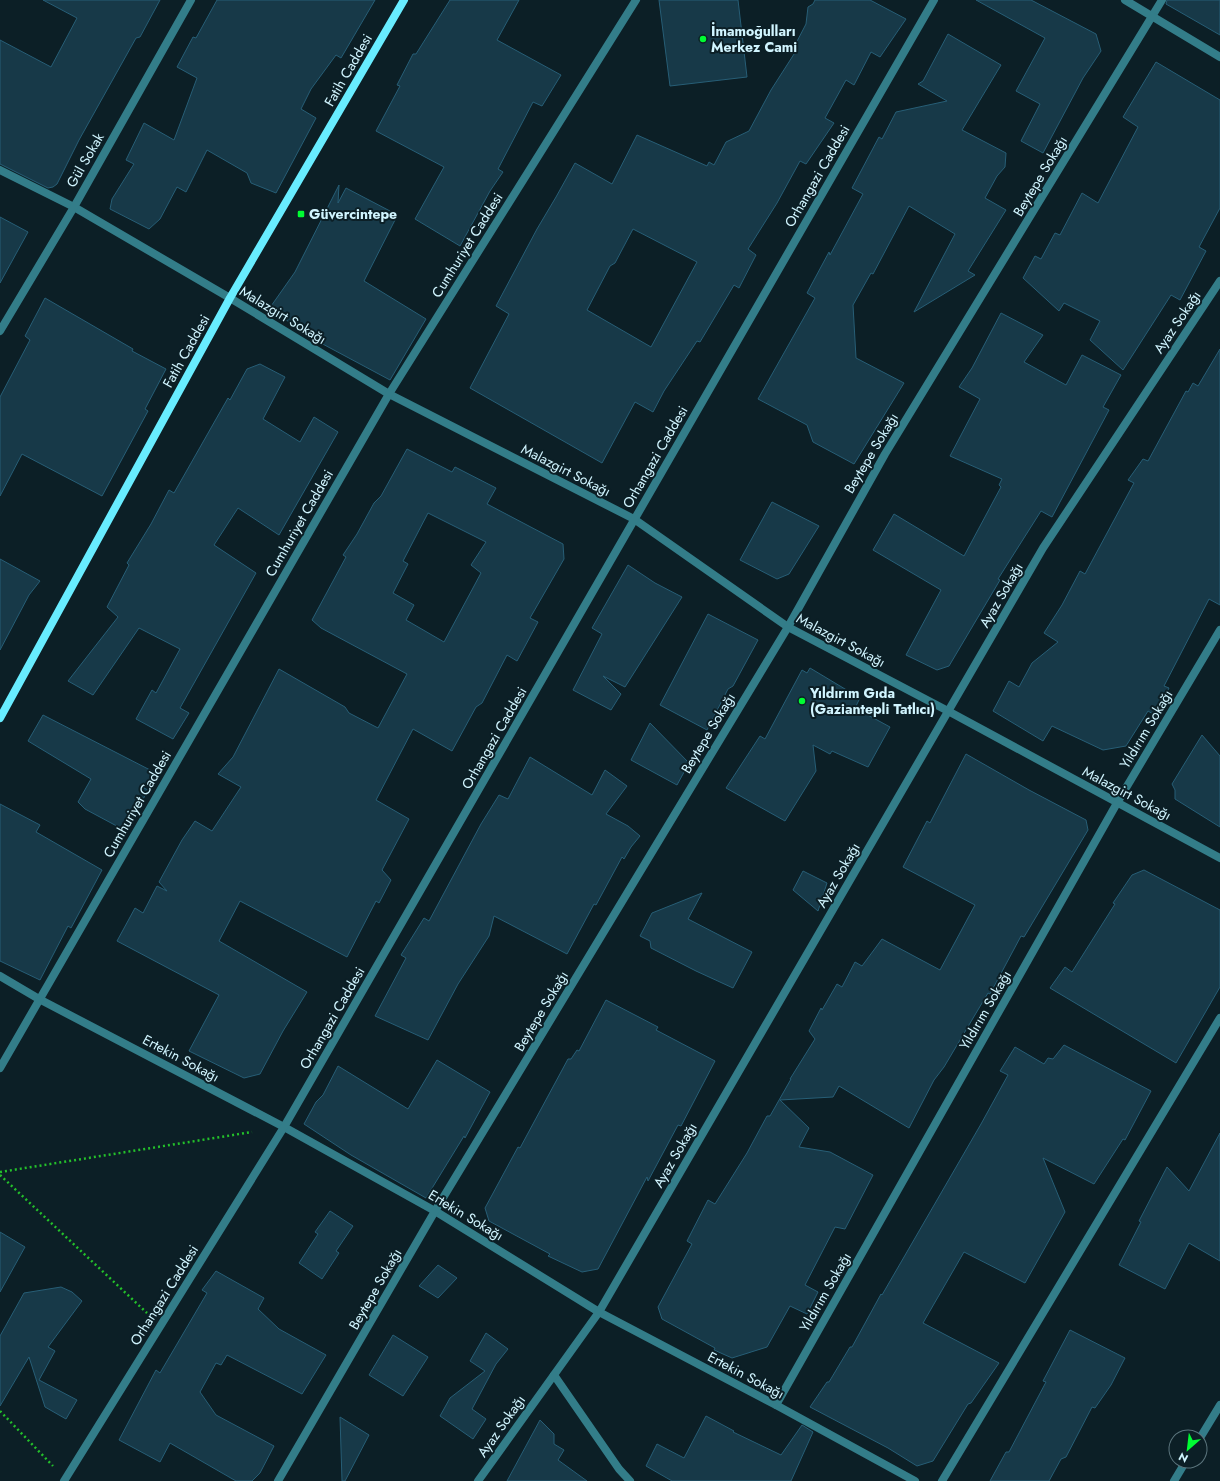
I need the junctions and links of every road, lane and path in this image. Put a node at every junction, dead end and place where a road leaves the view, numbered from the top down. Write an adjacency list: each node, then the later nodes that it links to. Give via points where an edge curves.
1 (191, 0): 10 (street, Gül Sokak)
2 (404, 0): 12 (main road, Fatih Caddesi)
3 (636, 0): 14 (street, Cumhuriyet Caddesi)
4 (934, 0): 15 (street, Orhangazi Caddesi)
5 (1125, 0): 7 (street)
6 (1162, 0): 7 (street, Beytepe Sokağı)
7 (1152, 17): 8 (street); 16 (street, Beytepe Sokağı, via 881,460)
8 (1220, 58)
9 (0, 170): 10 (street, Malazgirt Sokağı)
10 (74, 207): 12 (street, Malazgirt Sokağı); 13 (street, Gül Sokak)
11 (1220, 281): 18 (street, Ayaz Sokağı, via 1043,548)
12 (230, 298): 14 (street, Malazgirt Sokağı); 19 (main road, Fatih Caddesi)
13 (0, 331)
14 (389, 394): 15 (street, Malazgirt Sokağı); 23 (street, Cumhuriyet Caddesi)
15 (634, 519): 16 (street, Malazgirt Sokağı); 26 (street, Orhangazi Caddesi)
16 (788, 627): 18 (street, Malazgirt Sokağı); 29 (street, Beytepe Sokağı)
17 (1220, 630): 20 (street, Yıldırım Sokağı)
18 (948, 711): 20 (street, Malazgirt Sokağı); 30 (street, Ayaz Sokağı)
19 (0, 718)
20 (1117, 803): 21 (street, Malazgirt Sokağı); 33 (street, Yıldırım Sokağı)
21 (1220, 858)
22 (0, 976): 23 (street, Ertekin Sokağı)
23 (39, 999): 25 (street, Cumhuriyet Caddesi); 26 (street, Ertekin Sokağı)
24 (1220, 1018): 43 (street)
25 (0, 1068)
26 (284, 1127): 29 (street, Ertekin Sokağı); 31 (street, Orhangazi Caddesi)
27 (254, 1132): 28 (path)
28 (0, 1174): 31 (path)
29 (435, 1211): 30 (street, Ertekin Sokağı); 39 (street, Beytepe Sokağı)
30 (599, 1312): 32 (street, Ayaz Sokağı); 33 (street, Ertekin Sokağı)
31 (161, 1326): 38 (street, Orhangazi Caddesi)
32 (554, 1375): 40 (street, Ayaz Sokağı); 41 (street)
33 (776, 1405): 42 (street, Ertekin Sokağı)
34 (1220, 1406): 36 (street)
35 (0, 1412): 38 (path)
36 (1206, 1429)
37 (1181, 1469): 44 (street)
38 (65, 1480)
39 (278, 1481)
40 (478, 1481)
41 (630, 1481)
42 (915, 1481)
43 (942, 1481)
44 (1174, 1481)

